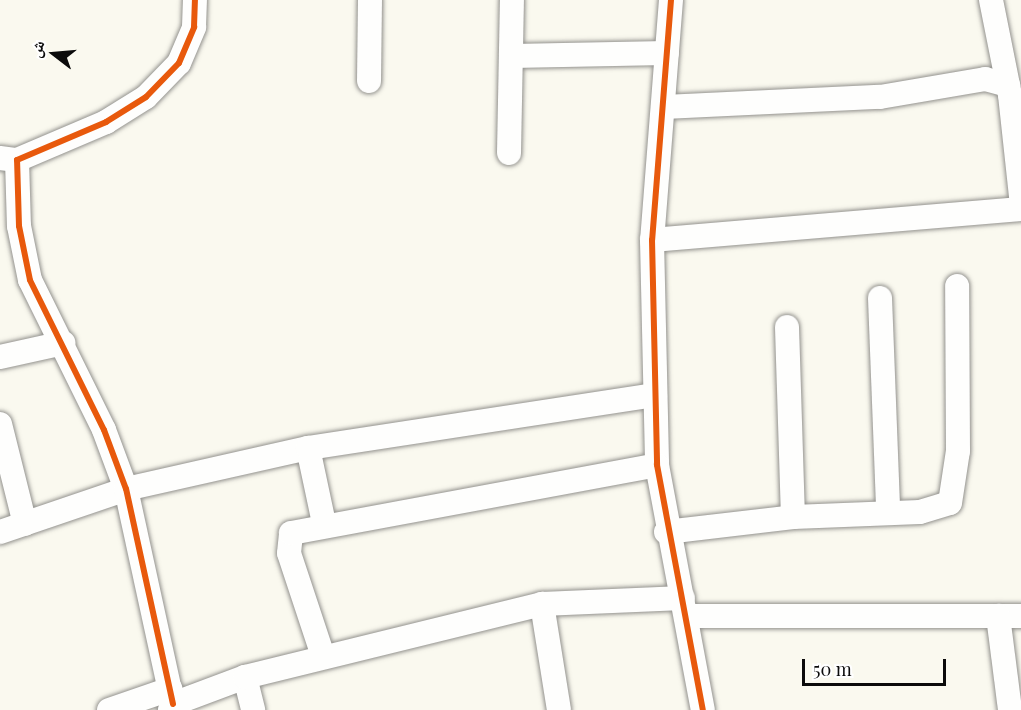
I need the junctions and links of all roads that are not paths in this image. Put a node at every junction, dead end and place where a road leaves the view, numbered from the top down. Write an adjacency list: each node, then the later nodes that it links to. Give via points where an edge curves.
1 (195, 0): 12 (street, via 194,27 179,63 146,97 106,122)
2 (370, 0): 8 (street)
3 (512, 0): 7 (street)
4 (671, 0): 6 (street)
5 (991, 0): 9 (street)
6 (667, 53): 7 (street); 10 (street)
7 (511, 56): 11 (street)
8 (369, 81)
9 (1008, 85): 10 (street, via 985,79 880,97); 13 (street)
10 (664, 107): 15 (street)
11 (509, 153)
12 (8, 159): 19 (street, via 30,280)
13 (1021, 195)
14 (1021, 209): 15 (street)
15 (652, 240): 21 (street)
16 (957, 286): 26 (street, via 954,493 950,503 935,510)
17 (880, 298): 26 (street)
18 (787, 327): 27 (street)
19 (63, 343): 20 (street); 25 (street)
20 (0, 357)
21 (655, 395): 23 (street); 24 (street)
22 (0, 424): 29 (street)
23 (308, 448): 25 (street); 28 (street)
24 (657, 465): 28 (street); 31 (street)
25 (126, 489): 29 (street); 37 (street)
26 (888, 511): 27 (street)
27 (793, 517): 31 (street)
28 (324, 523): 35 (street, via 291,533 287,543)
29 (25, 524): 30 (street)
30 (0, 532)
31 (666, 532): 33 (street)
32 (542, 604): 33 (street); 35 (street); 40 (street)
33 (686, 607): 34 (street); 41 (street)
34 (1010, 616): 42 (street)
35 (322, 656): 36 (street)
36 (245, 677): 37 (street); 39 (street)
37 (171, 701): 38 (street)
38 (109, 710)
39 (253, 710)
40 (559, 710)
41 (703, 710)
42 (1010, 710)

